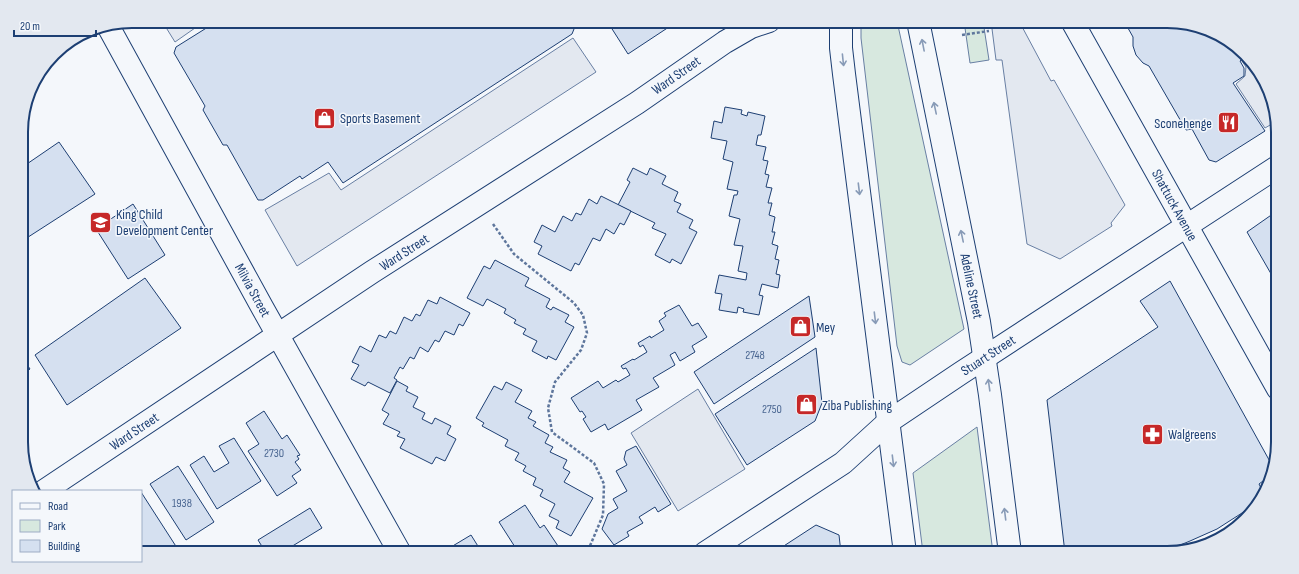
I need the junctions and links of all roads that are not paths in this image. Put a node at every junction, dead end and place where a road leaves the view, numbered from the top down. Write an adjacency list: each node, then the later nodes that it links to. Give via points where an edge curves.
1 (749, 28): 8 (street, Ward Street)
2 (841, 28): 11 (street, one-way to 11, via 844,74)
3 (919, 28): 9 (street, Adeline Street, one-way to 3)
4 (1076, 28): 7 (street, Shattuck Avenue)
5 (111, 31): 8 (street, Milvia Street)
6 (1271, 171): 7 (street, Stuart Street)
7 (1186, 226): 9 (street, Stuart Street); 10 (street, Shattuck Avenue)
8 (278, 335): 12 (street, Ward Street); 13 (street, Milvia Street)
9 (985, 356): 11 (street, Stuart Street); 16 (street, Adeline Street, one-way to 9)
10 (1271, 377)
11 (888, 422): 14 (street, Stuart Street, via 843,463); 15 (street, one-way to 15)
12 (46, 490)
13 (396, 546)
14 (716, 546)
15 (904, 546)
16 (1009, 546)

